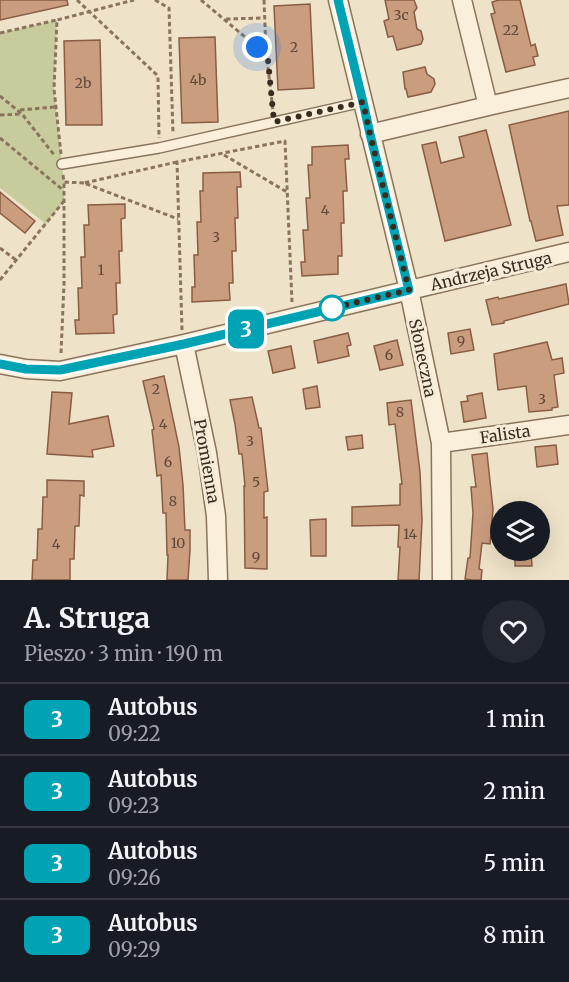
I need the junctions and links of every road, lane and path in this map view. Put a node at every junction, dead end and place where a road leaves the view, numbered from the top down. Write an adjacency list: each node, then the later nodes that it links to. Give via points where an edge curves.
1 (77, 0): 8 (path)
2 (134, 0): 8 (path)
3 (155, 0): 25 (path, via 169,8)
4 (201, 0): 10 (path)
5 (264, 0): 9 (path)
6 (339, 0): 16 (street, Słoneczna)
7 (462, 0): 17 (street)
8 (90, 12): 11 (path); 26 (path, via 159,76)
9 (265, 18): 10 (path); 13 (path)
10 (224, 19): 13 (path, via 257,47)
11 (57, 20): 12 (path); 18 (path)
12 (0, 33)
13 (267, 50): 22 (path)
14 (569, 88): 17 (street)
15 (0, 96): 19 (path)
16 (363, 102): 22 (lane); 23 (street, Słoneczna)
17 (488, 106): 23 (street)
18 (56, 107): 19 (path); 29 (path)
19 (18, 110): 20 (path)
20 (22, 114): 21 (path); 29 (path)
21 (0, 115)
22 (274, 122): 25 (lane)
23 (370, 134): 40 (street, Słoneczna)
24 (0, 138): 32 (path)
25 (173, 145): 26 (lane)
26 (159, 148): 29 (lane)
27 (222, 154): 28 (path); 33 (path); 33 (path, via 285,141)
28 (177, 162): 31 (path); 35 (path)
29 (62, 164): 30 (path)
30 (64, 182): 31 (path); 32 (path)
31 (84, 183): 35 (path)
32 (64, 191): 34 (path)
33 (287, 192): 41 (path)
34 (64, 201): 38 (path); 43 (path)
35 (179, 219): 42 (path)
36 (0, 248): 38 (path)
37 (569, 252): 40 (street, Andrzeja Struga)
38 (16, 260): 39 (path)
39 (0, 280)
40 (409, 290): 42 (street, Andrzeja Struga); 46 (street, Słoneczna)
41 (292, 304)
42 (183, 338): 44 (street, Andrzeja Struga, via 60,370); 47 (street, Promienna, via 207,453 216,516)
43 (61, 355)
44 (0, 364)
45 (569, 425): 46 (street, Falista)
46 (441, 443): 48 (street, Słoneczna)
47 (218, 580)
48 (442, 580)

